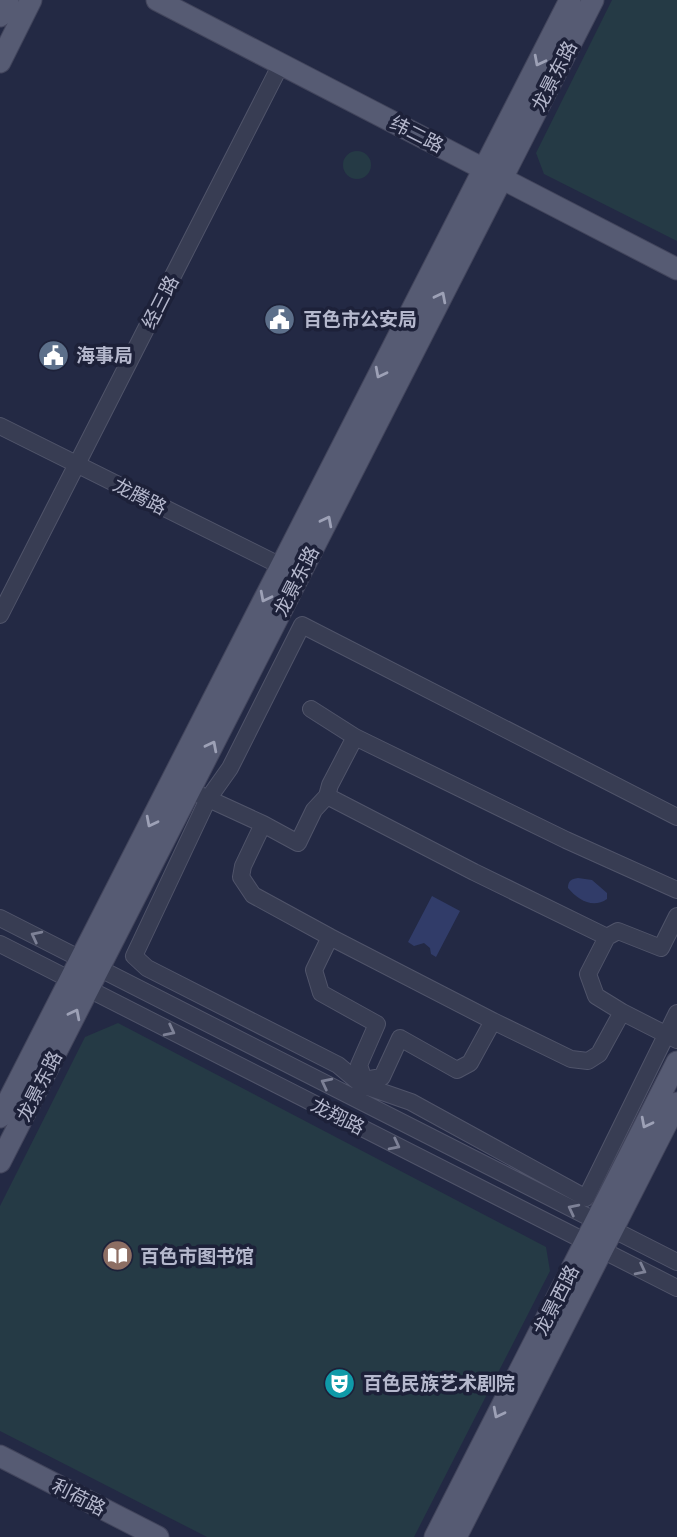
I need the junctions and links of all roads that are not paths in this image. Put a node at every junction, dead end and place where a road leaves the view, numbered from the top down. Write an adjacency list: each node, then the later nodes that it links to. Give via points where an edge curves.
1 (8, 0): 6 (main road)
2 (32, 0): 7 (main road)
3 (157, 0): 8 (main road, 纬二路)
4 (570, 0): 9 (main road, 龙景东路, one-way to 9)
5 (593, 0): 9 (main road, 龙景东路)
6 (0, 16)
7 (0, 62)
8 (281, 64): 9 (main road, 纬二路); 12 (street, 经三路)
9 (493, 174): 10 (main road, 纬二路); 13 (main road, 龙景东路, one-way to 13); 17 (main road, 龙景东路, one-way to 9)
10 (677, 269)
11 (0, 426): 12 (street, 龙腾路)
12 (77, 464): 13 (street, 龙腾路); 14 (street, 经三路)
13 (281, 566): 27 (main road, 龙景东路, one-way to 27)
14 (0, 615)
15 (311, 709): 16 (street)
16 (355, 737): 18 (street); 21 (street)
17 (199, 795): 19 (street, via 230,768 302,625); 20 (street); 27 (main road, 龙景东路); 34 (street, via 134,956 147,968 338,1065)
18 (327, 796): 20 (street, via 314,810 298,843); 25 (street)
19 (677, 817)
20 (263, 824): 24 (street, via 243,866 245,886 253,895)
21 (677, 890)
22 (677, 916): 25 (street, via 661,948 618,931)
23 (0, 918): 27 (street, 龙翔路, one-way to 23)
24 (330, 937): 31 (street); 34 (street, via 314,970 321,993 377,1024 359,1065)
25 (607, 937): 29 (street, via 588,974 596,996)
26 (0, 944): 28 (street, 龙翔路)
27 (90, 963): 28 (main road, 龙景东路); 34 (street, 龙翔路, one-way to 27)
28 (79, 984): 36 (main road, 龙景东路); 37 (main road, 龙景东路, one-way to 28); 39 (street, 龙翔路, one-way to 39)
29 (622, 1012): 31 (street, via 599,1054 588,1060 571,1059); 32 (street)
30 (677, 1013): 32 (street)
31 (493, 1021): 34 (street, via 465,1068 457,1070 400,1038 382,1077)
32 (672, 1037): 34 (street, via 586,1198 411,1102)
33 (677, 1062): 38 (main road, 龙景西路, one-way to 38)
34 (361, 1088): 38 (street, 龙翔路, one-way to 34)
35 (677, 1103): 38 (main road, 龙景西路)
36 (0, 1116)
37 (0, 1162)
38 (605, 1225): 39 (main road, 龙景西路); 40 (street, 龙翔路)
39 (594, 1246): 41 (street, 龙翔路, one-way to 41); 46 (main road, 龙景西路, one-way to 46); 47 (main road, 龙景西路)
40 (677, 1262)
41 (677, 1289)
42 (0, 1456): 45 (main road, 利荷路)
43 (0, 1470): 44 (main road, 利荷路)
44 (131, 1537)
45 (158, 1537)
46 (435, 1537)
47 (456, 1537)

